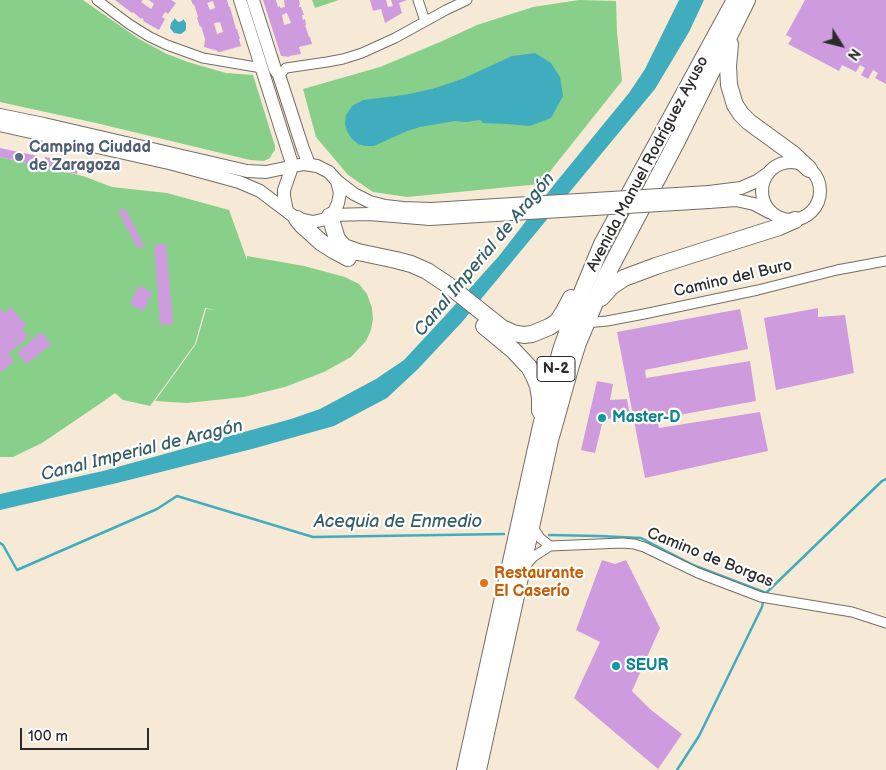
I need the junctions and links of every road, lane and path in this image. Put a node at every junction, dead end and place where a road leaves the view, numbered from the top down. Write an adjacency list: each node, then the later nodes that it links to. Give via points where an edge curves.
1 (97, 0): 10 (street, via 129,24 167,45 203,58)
2 (240, 0): 10 (main road)
3 (253, 0): 11 (main road)
4 (418, 0): 8 (street)
5 (467, 0): 8 (street)
6 (735, 0): 25 (highway, Avenida Manuel Rodríguez Ayuso / N-2)
7 (747, 0): 9 (highway, Avenida Manuel Rodríguez Ayuso / N-2)
8 (425, 21): 11 (street, via 362,53 286,68)
9 (730, 36): 16 (highway, via 729,85 735,105 749,122); 28 (highway, Avenida Manuel Rodríguez Ayuso / N-2, via 607,274)
10 (262, 68): 15 (main road)
11 (279, 75): 14 (main road)
12 (0, 115): 15 (main road, via 247,171 266,172)
13 (0, 125): 22 (main road, via 233,180 255,188)
14 (309, 164): 15 (main road); 18 (main road, via 325,169)
15 (293, 167): 22 (main road, via 284,190)
16 (809, 168): 17 (main road, via 789,162); 24 (main road, via 818,182 819,199 810,213)
17 (767, 174): 19 (main road, via 741,188); 20 (main road, via 762,198)
18 (338, 181): 21 (main road, via 370,202); 23 (main road, via 340,189)
19 (709, 197): 20 (main road, via 754,204); 21 (main road, bridge)
20 (770, 212): 24 (main road, via 786,220)
21 (430, 214): 23 (main road, via 369,214)
22 (292, 215): 23 (main road, via 313,222); 27 (highway, via 340,254)
23 (334, 218): 27 (highway, via 337,239 348,249 411,264)
24 (795, 220): 28 (highway, via 624,278 612,286)
25 (602, 244): 29 (highway, via 557,322 540,332 524,335); 30 (highway, Avenida Manuel Rodríguez Ayuso / N-2, via 561,350)
26 (886, 260): 28 (street, Camino del Buro, via 607,321)
27 (425, 276): 29 (highway, via 448,285)
28 (589, 316): 31 (highway, Avenida Manuel Rodríguez Ayuso / N-2, via 570,365)
29 (490, 325): 30 (highway, via 534,376 540,398)
30 (541, 426): 35 (highway, Avenida Manuel Rodríguez Ayuso / N-2)
31 (532, 526): 32 (street); 33 (highway, Avenida Manuel Rodríguez Ayuso / N-2)
32 (550, 546): 33 (street, via 533,557); 34 (street, Camino de Borgas, via 634,544 761,597 852,612)
33 (521, 572): 36 (highway, Avenida Manuel Rodríguez Ayuso / N-2)
34 (886, 623)
35 (465, 770)
36 (478, 770)

